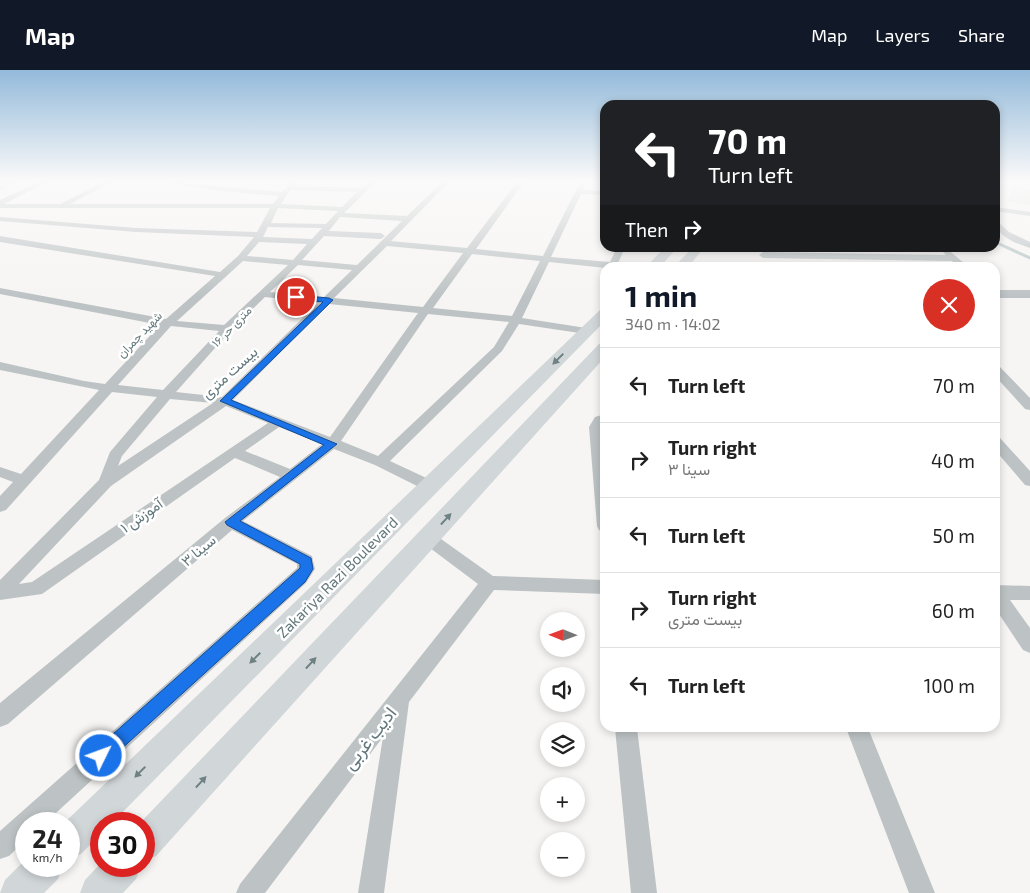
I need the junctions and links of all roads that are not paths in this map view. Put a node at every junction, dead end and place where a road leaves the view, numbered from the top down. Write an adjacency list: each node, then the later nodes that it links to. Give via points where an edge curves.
1 (20, 220): 10 (street)
2 (269, 220): 7 (street, شهید چمران)
3 (334, 220): 9 (street, ۱۶ متری حر)
4 (406, 220): 12 (street, بیست متری)
5 (493, 220): 15 (street, سینا ۳)
6 (565, 220): 23 (street)
7 (266, 225): 9 (street); 10 (street, شهید چمران)
8 (1000, 227): 14 (street, via 1006,234)
9 (326, 230): 12 (street); 13 (street, ۱۶ متری حر)
10 (258, 237): 13 (street); 22 (street, شهید چمران)
11 (0, 239): 32 (street)
12 (383, 240): 15 (street); 31 (street, بیست متری)
13 (314, 242): 25 (street, ۱۶ متری حر)
14 (1030, 245)
15 (470, 252): 23 (street); 38 (street, سینا ۳)
16 (667, 252): 26 (main road)
17 (694, 252): 27 (main road)
18 (777, 252): 21 (street)
19 (852, 252): 21 (street)
20 (946, 252): 24 (street)
21 (857, 257): 24 (street); 28 (street)
22 (241, 258): 25 (street); 32 (street, شهید چمران)
23 (546, 258): 30 (street); 40 (street)
24 (954, 258): 29 (street)
25 (296, 262): 31 (street); 35 (street, ۱۶ متری حر)
26 (656, 262)
27 (685, 262)
28 (862, 262)
29 (959, 262)
30 (600, 264)
31 (361, 268): 37 (street, بیست متری)
32 (223, 275): 41 (street, شهید چمران)
33 (0, 291): 41 (street)
34 (1000, 293): 36 (street)
35 (262, 294): 37 (street); 42 (street, ۱۶ متری حر)
36 (1030, 294)
37 (329, 300): 38 (street); 51 (street, بیست متری)
38 (426, 310): 40 (street); 55 (street, سینا ۳)
39 (600, 318): 43 (main road, Zakariya Razi Boulevard)
40 (516, 320): 43 (street); 58 (street, via 498,349)
41 (168, 323): 42 (street); 47 (street, شهید چمران)
42 (227, 328): 50 (street, ۱۶ متری حر)
43 (586, 331): 65 (main road, Zakariya Razi Boulevard, one-way to 65)
44 (600, 352): 68 (main road, one-way to 44)
45 (0, 366): 47 (street)
46 (1000, 374): 48 (street)
47 (107, 387): 50 (street); 62 (street, شهید چمران)
48 (1013, 387): 49 (street); 52 (street)
49 (1030, 388)
50 (166, 395): 51 (street); 64 (street, ۱۶ متری حر, via 115,455)
51 (225, 401): 54 (street); 64 (street, بیست متری)
52 (1030, 406)
53 (600, 420): 59 (street, via 596,427)
54 (278, 422): 55 (street); 57 (street, آموزش ۱)
55 (332, 444): 58 (street); 61 (street, سینا ۳)
56 (1000, 447): 63 (street)
57 (233, 452): 61 (street); 72 (street, آموزش ۱, via 36,589)
58 (380, 462): 65 (street)
59 (600, 471)
60 (0, 472): 62 (street)
61 (290, 475): 67 (street, سینا ۳)
62 (24, 480): 66 (street, شهید چمران)
63 (1030, 481)
64 (106, 482): 72 (street, بیست متری)
65 (430, 486): 76 (main road, Zakariya Razi Boulevard)
66 (0, 506)
67 (231, 522): 75 (street, via 306,562 300,578); 79 (street, سینا ۳)
68 (428, 538): 69 (street); 83 (main road, one-way to 68)
69 (489, 583): 70 (street); 78 (street, ادیب غربی)
70 (600, 587)
71 (1000, 592): 73 (street)
72 (0, 593)
73 (1030, 593)
74 (1000, 599): 77 (street)
75 (275, 600): 76 (street); 84 (street)
76 (297, 616): 82 (main road, Zakariya Razi Boulevard, one-way to 82)
77 (1030, 644)
78 (399, 699): 89 (street, ادیب غربی); 90 (street)
79 (0, 717)
80 (626, 732): 91 (street)
81 (859, 732): 92 (street)
82 (80, 831)
83 (155, 832)
84 (0, 847)
85 (34, 877): 87 (main road)
86 (113, 877): 88 (main road)
87 (18, 893)
88 (98, 893)
89 (249, 893)
90 (371, 893)
91 (644, 893)
92 (922, 893)

